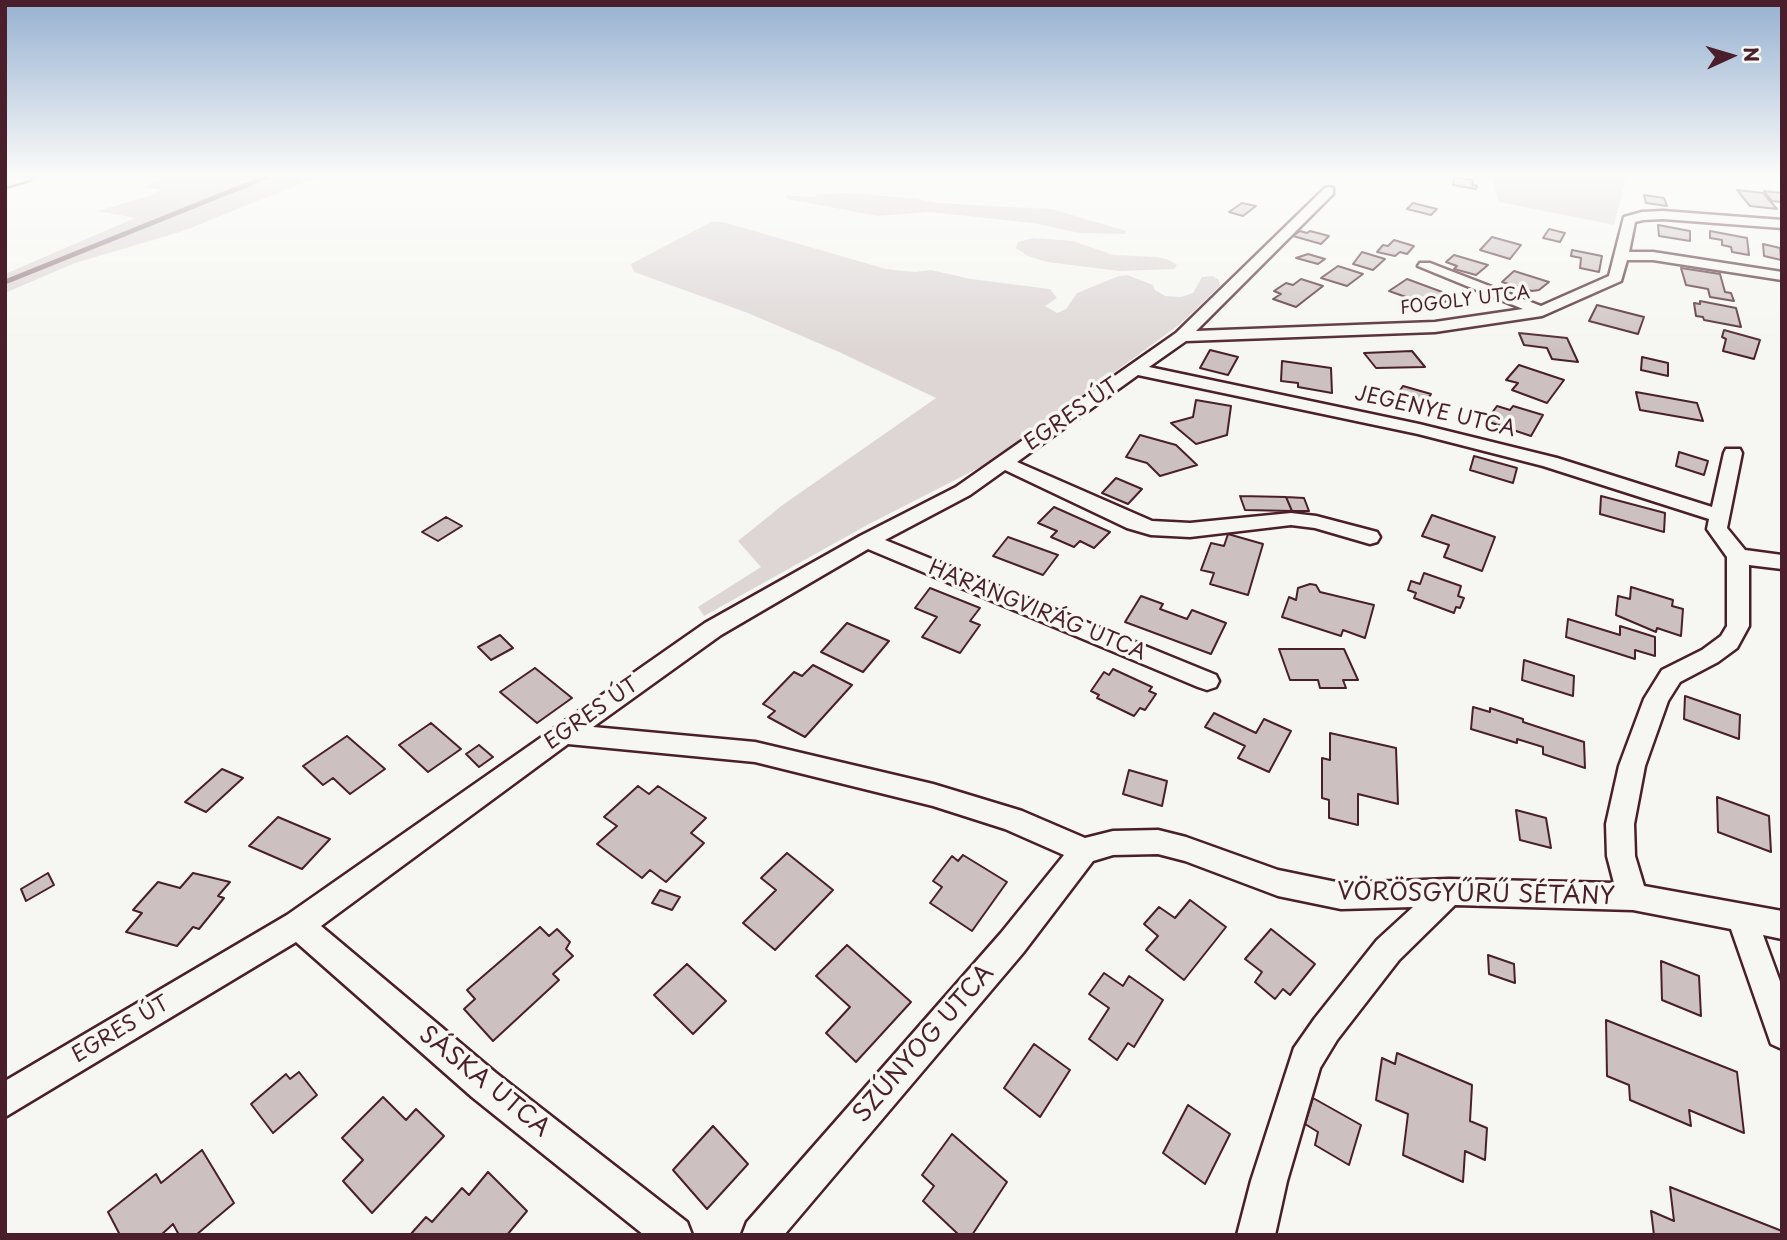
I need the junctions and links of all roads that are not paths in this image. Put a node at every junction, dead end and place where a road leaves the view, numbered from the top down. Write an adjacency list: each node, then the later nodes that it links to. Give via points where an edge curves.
1 (1285, 235): 7 (street, EGRES ÚT)
2 (1626, 235): 3 (street, FOGOLY UTCA)
3 (1621, 256): 5 (street, via 1653,256); 6 (street, FOGOLY UTCA, via 1616,278)
4 (1425, 266): 6 (street)
5 (1782, 276)
6 (1542, 311): 7 (street, FOGOLY UTCA, via 1435,327)
7 (1182, 337): 8 (street, EGRES ÚT)
8 (1135, 369): 10 (street, EGRES ÚT); 11 (street, JEGENYE UTCA, via 1419,429 1537,459)
9 (1733, 453): 11 (street)
10 (1003, 463): 12 (street, via 1151,528 1190,530 1292,519); 13 (street, EGRES ÚT, via 963,491)
11 (1720, 516): 14 (street, via 1717,529)
12 (1370, 537)
13 (867, 541): 16 (street, HARANGVIRÁG UTCA); 17 (street, EGRES ÚT, via 713,629)
14 (1738, 556): 15 (street); 20 (street, via 1738,626 1729,642 1671,676 1656,699 1632,766 1620,824 1621,856)
15 (1782, 562)
16 (1207, 681)
17 (564, 734): 18 (street, via 781,758 1012,819); 22 (street, EGRES ÚT)
18 (1084, 851): 19 (street, VÖRÖSGYŰRŰ SÉTÁNY, via 1113,843 1158,842 1278,883 1341,896); 27 (street, SZÚNYOG UTCA, via 1012,943)
19 (1449, 892): 20 (street, VÖRÖSGYŰRŰ SÉTÁNY); 28 (street, via 1388,950 1306,1060)
20 (1633, 897): 21 (street, VÖRÖSGYŰRŰ SÉTÁNY)
21 (1742, 918): 23 (street, VÖRÖSGYŰRŰ SÉTÁNY); 24 (street)
22 (298, 925): 25 (street, EGRES ÚT); 26 (street, SÁSKA UTCA, via 484,1084)
23 (1782, 925)
24 (1782, 1033)
25 (5, 1100)
26 (674, 1235)
27 (760, 1235)
28 (1256, 1235)

